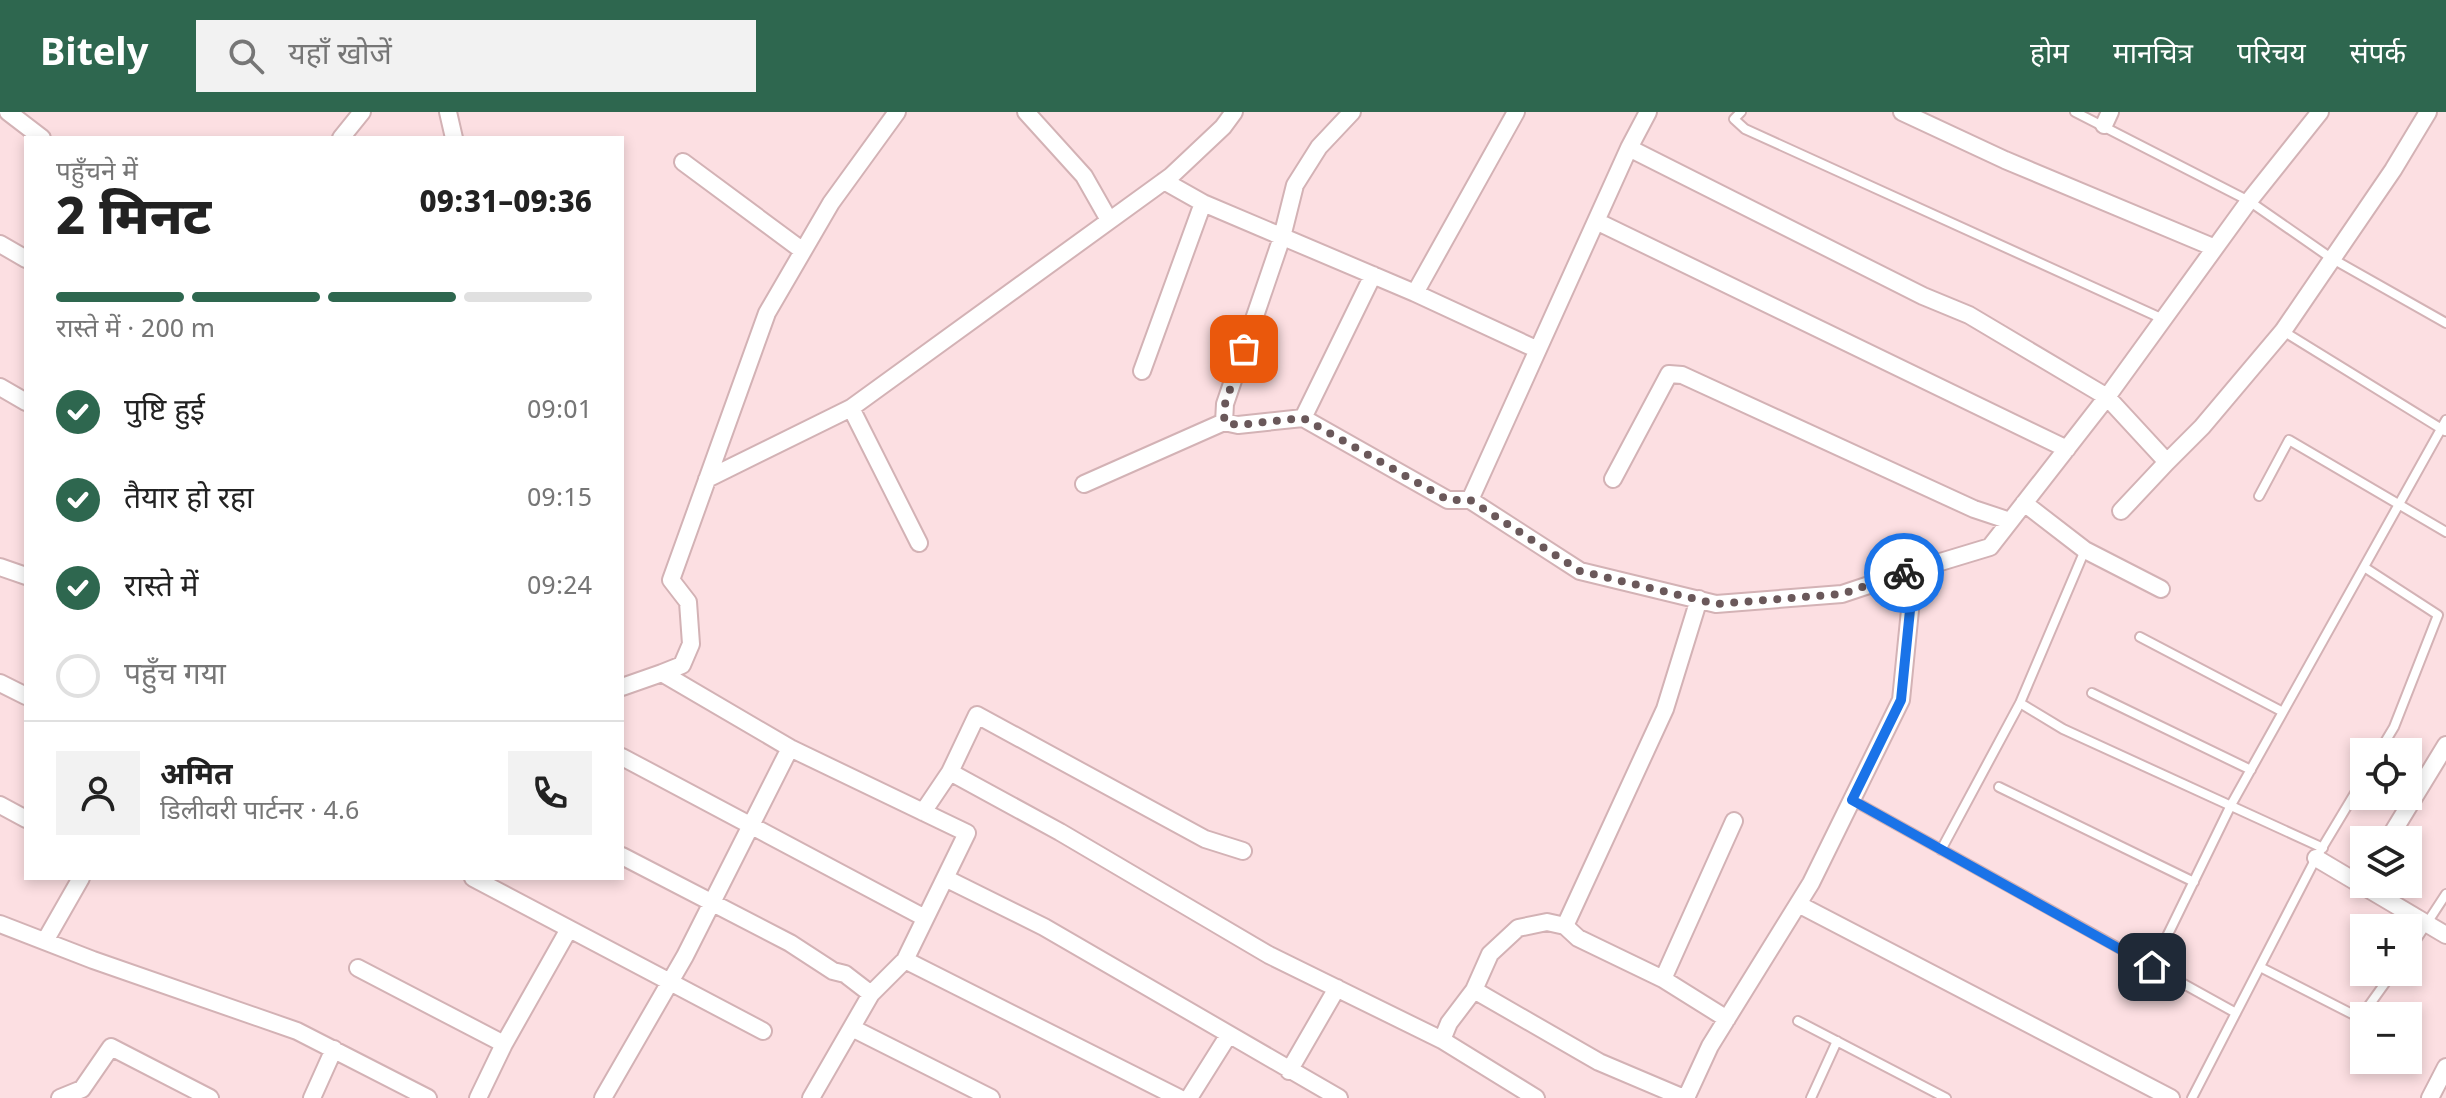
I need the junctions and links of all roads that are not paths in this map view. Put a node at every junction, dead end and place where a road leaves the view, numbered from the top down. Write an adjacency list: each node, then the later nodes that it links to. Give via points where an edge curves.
1 (8, 112): 16 (street)
2 (362, 112): 17 (street)
3 (448, 112): 18 (street)
4 (897, 112): 29 (street)
5 (1026, 112): 24 (street, via 1084,176)
6 (1234, 112): 21 (street)
7 (1352, 112): 26 (street, via 1319,147 1295,185)
8 (1516, 112): 33 (street)
9 (1648, 112): 19 (street)
10 (1741, 112): 34 (lane, via 1734,119 1745,129)
11 (1902, 112): 28 (street)
12 (2075, 112): 15 (lane)
13 (2320, 112): 22 (street)
14 (2428, 112): 31 (street)
15 (2107, 118): 22 (lane)
16 (39, 136)
17 (343, 136)
18 (454, 136)
19 (1629, 148): 25 (street); 40 (street, via 1969,315)
20 (683, 162): 29 (street)
21 (1164, 181): 23 (street); 24 (street)
22 (2249, 201): 28 (street); 31 (lane)
23 (1203, 203): 26 (street); 38 (street)
24 (1109, 220): 42 (street)
25 (1596, 221): 37 (street); 46 (street)
26 (1282, 237): 32 (street); 44 (street, via 1225,404)
27 (0, 244): 30 (street)
28 (2215, 248): 34 (street)
29 (803, 251): 48 (street, via 767,313)
30 (24, 258)
31 (2331, 258): 35 (lane); 36 (street)
32 (1373, 275): 33 (street); 43 (street)
33 (1415, 293): 37 (street)
34 (2164, 319): 40 (street)
35 (2446, 323)
36 (2283, 331): 45 (lane); 47 (street)
37 (1536, 349): 52 (street)
38 (1142, 371)
39 (0, 387): 41 (street)
40 (2107, 397): 46 (street); 47 (street)
41 (24, 401)
42 (851, 408): 48 (street); 58 (street)
43 (1303, 418): 44 (street); 52 (street, via 1448,500)
44 (1224, 422): 50 (street)
45 (2444, 426): 54 (lane)
46 (2067, 449): 53 (street)
47 (2167, 462): 55 (street)
48 (707, 479): 67 (street, via 671,580 688,602 691,644 682,665)
49 (1613, 479): 56 (street, via 1669,374 1682,375)
50 (1084, 484)
51 (2259, 496): 54 (lane, via 2289,440)
52 (1470, 500): 65 (street, via 1580,571)
53 (2024, 503): 56 (street); 59 (street)
54 (2399, 505): 57 (lane); 61 (lane)
55 (2121, 511)
56 (2010, 521): 62 (street, via 1990,547)
57 (2446, 532)
58 (919, 543)
59 (2085, 550): 64 (street); 72 (lane)
60 (0, 567): 63 (street)
61 (2364, 567): 73 (lane); 74 (lane, via 2438,615)
62 (1914, 570): 65 (street, via 1842,594 1716,604); 81 (street, via 1901,700)
63 (24, 575)
64 (2161, 589)
65 (1699, 599): 106 (street, via 1665,709)
66 (2140, 637): 73 (lane)
67 (662, 673): 69 (street); 76 (street)
68 (0, 683): 71 (street)
69 (624, 686)
70 (2092, 693): 78 (lane)
71 (24, 695)
72 (2020, 703): 84 (lane, via 2063,729); 90 (lane)
73 (2283, 712): 78 (lane)
74 (2387, 738)
75 (2446, 745): 89 (street)
76 (790, 748): 85 (street); 88 (street)
77 (624, 758): 88 (street)
78 (2251, 770): 84 (lane)
79 (950, 772): 85 (street); 91 (street, via 977,715 1205,839); 118 (street, via 1269,955)
80 (1999, 787): 98 (lane)
81 (1852, 800): 90 (lane); 102 (street)
82 (2350, 802): 92 (lane)
83 (0, 805): 86 (street)
84 (2231, 805): 92 (lane); 98 (lane)
85 (923, 812): 95 (street, via 967,833)
86 (24, 818)
87 (1734, 821): 115 (street)
88 (751, 826): 101 (street); 103 (street)
89 (2397, 826)
90 (1941, 850): 112 (lane)
91 (1243, 851)
92 (2320, 853): 94 (street); 113 (lane)
93 (624, 857): 101 (street)
94 (2350, 874)
95 (945, 878): 103 (street); 126 (street, via 1044,927)
96 (80, 880): 110 (street)
97 (477, 880): 107 (street)
98 (2194, 882): 112 (lane)
99 (2446, 894): 105 (lane)
100 (2387, 898): 105 (street)
101 (712, 903): 116 (street); 120 (street, via 845,974)
102 (1798, 904): 122 (street); 149 (street)
103 (925, 918): 111 (street)
104 (0, 924): 110 (street)
105 (2428, 924): 108 (lane); 109 (street)
106 (1565, 926): 115 (street, via 1578,938); 119 (street, via 1547,922 1518,928 1490,954)
107 (569, 929): 116 (street); 129 (street)
108 (2422, 932)
109 (2446, 935)
110 (45, 941): 130 (street)
111 (905, 960): 120 (street); 142 (street)
112 (2152, 967): 121 (lane)
113 (2260, 967): 117 (lane, via 2360,1018); 121 (lane)
114 (358, 968): 129 (street)
115 (1663, 979): 122 (street)
116 (670, 983): 125 (street); 139 (street)
117 (2383, 986)
118 (1337, 988): 127 (street); 132 (street)
119 (1474, 990): 127 (street); 146 (street, via 1599,1062)
120 (871, 994): 124 (street)
121 (2236, 1013): 150 (lane)
122 (1727, 1019): 146 (street)
123 (1798, 1021): 128 (lane)
124 (852, 1028): 140 (street); 141 (street)
125 (763, 1031)
126 (1228, 1036): 132 (street); 143 (street)
127 (1442, 1040): 145 (street)
128 (1837, 1041): 147 (lane); 148 (lane)
129 (504, 1044): 138 (street)
130 (334, 1049): 136 (street); 137 (street)
131 (2446, 1067): 151 (street)
132 (1289, 1071): 133 (street)
133 (1318, 1093): 144 (street)
134 (60, 1098): 135 (street, via 82,1089 111,1047)
135 (210, 1098)
136 (312, 1098)
137 (428, 1098)
138 (478, 1098)
139 (603, 1098)
140 (811, 1098)
141 (991, 1098)
142 (1179, 1098)
143 (1189, 1098)
144 (1339, 1098)
145 (1536, 1098)
146 (1685, 1098)
147 (1811, 1098)
148 (1946, 1098)
149 (2171, 1098)
150 (2192, 1098)
151 (2430, 1098)

